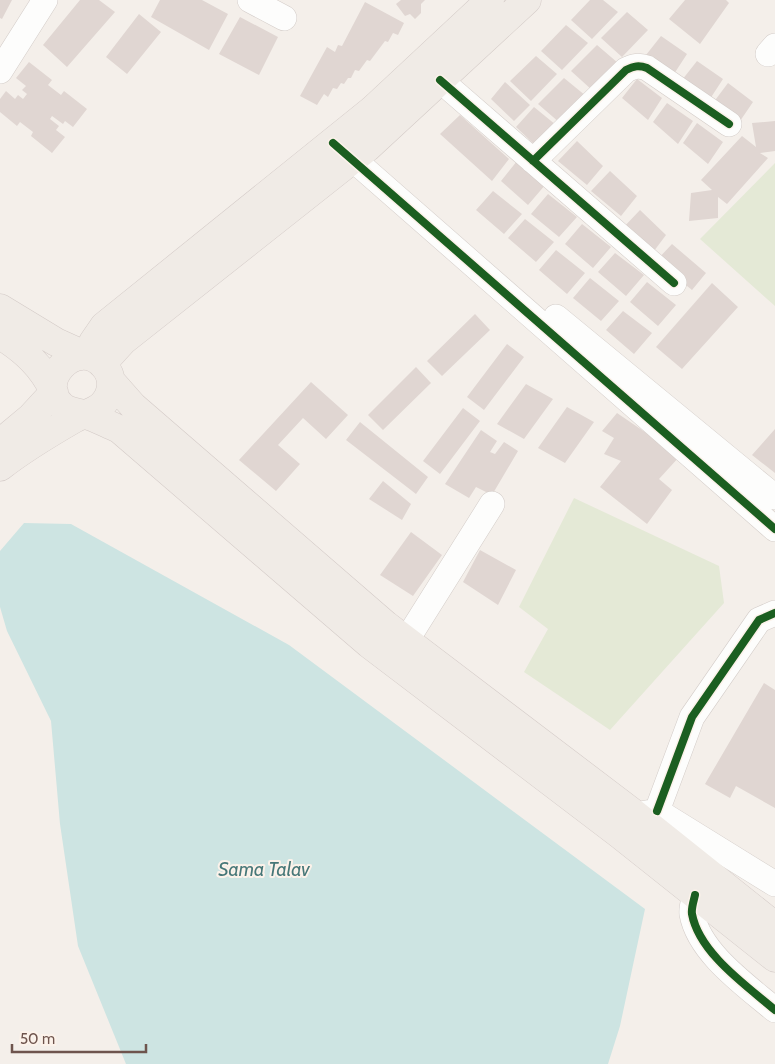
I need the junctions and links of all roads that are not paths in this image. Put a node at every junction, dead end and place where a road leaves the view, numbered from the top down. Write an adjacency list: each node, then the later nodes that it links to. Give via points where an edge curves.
1 (45, 0): 6 (street)
2 (250, 0): 5 (street)
3 (490, 0): 9 (main road)
4 (527, 0): 7 (main road)
5 (284, 18)
6 (0, 72)
7 (440, 80): 9 (main road); 10 (street)
8 (729, 124): 10 (street, via 647,68 633,66)
9 (349, 146): 14 (main road, via 104,326 93,342); 16 (street)
10 (533, 161): 11 (street)
11 (674, 284)
12 (0, 308): 14 (main road)
13 (0, 335): 15 (main road, via 36,363)
14 (100, 367): 15 (main road, via 77,356 61,365 55,373); 17 (main road, via 107,399 93,412); 23 (main road, via 133,406)
15 (54, 392): 17 (main road, via 65,408); 18 (main road)
16 (641, 400): 20 (street); 22 (street)
17 (83, 414): 19 (main road, via 42,437); 23 (main road, via 119,429)
18 (0, 443)
19 (0, 467)
20 (775, 497)
21 (492, 504): 26 (street)
22 (775, 529)
23 (275, 546): 24 (main road)
24 (352, 613): 26 (main road); 29 (main road, via 369,644)
25 (775, 613): 27 (street, via 759,620 692,717)
26 (406, 641): 27 (main road)
27 (647, 813): 28 (street); 30 (main road)
28 (775, 884)
29 (695, 895): 31 (main road); 32 (street, via 692,913 702,938 726,968)
30 (775, 926)
31 (775, 958)
32 (775, 1010)

